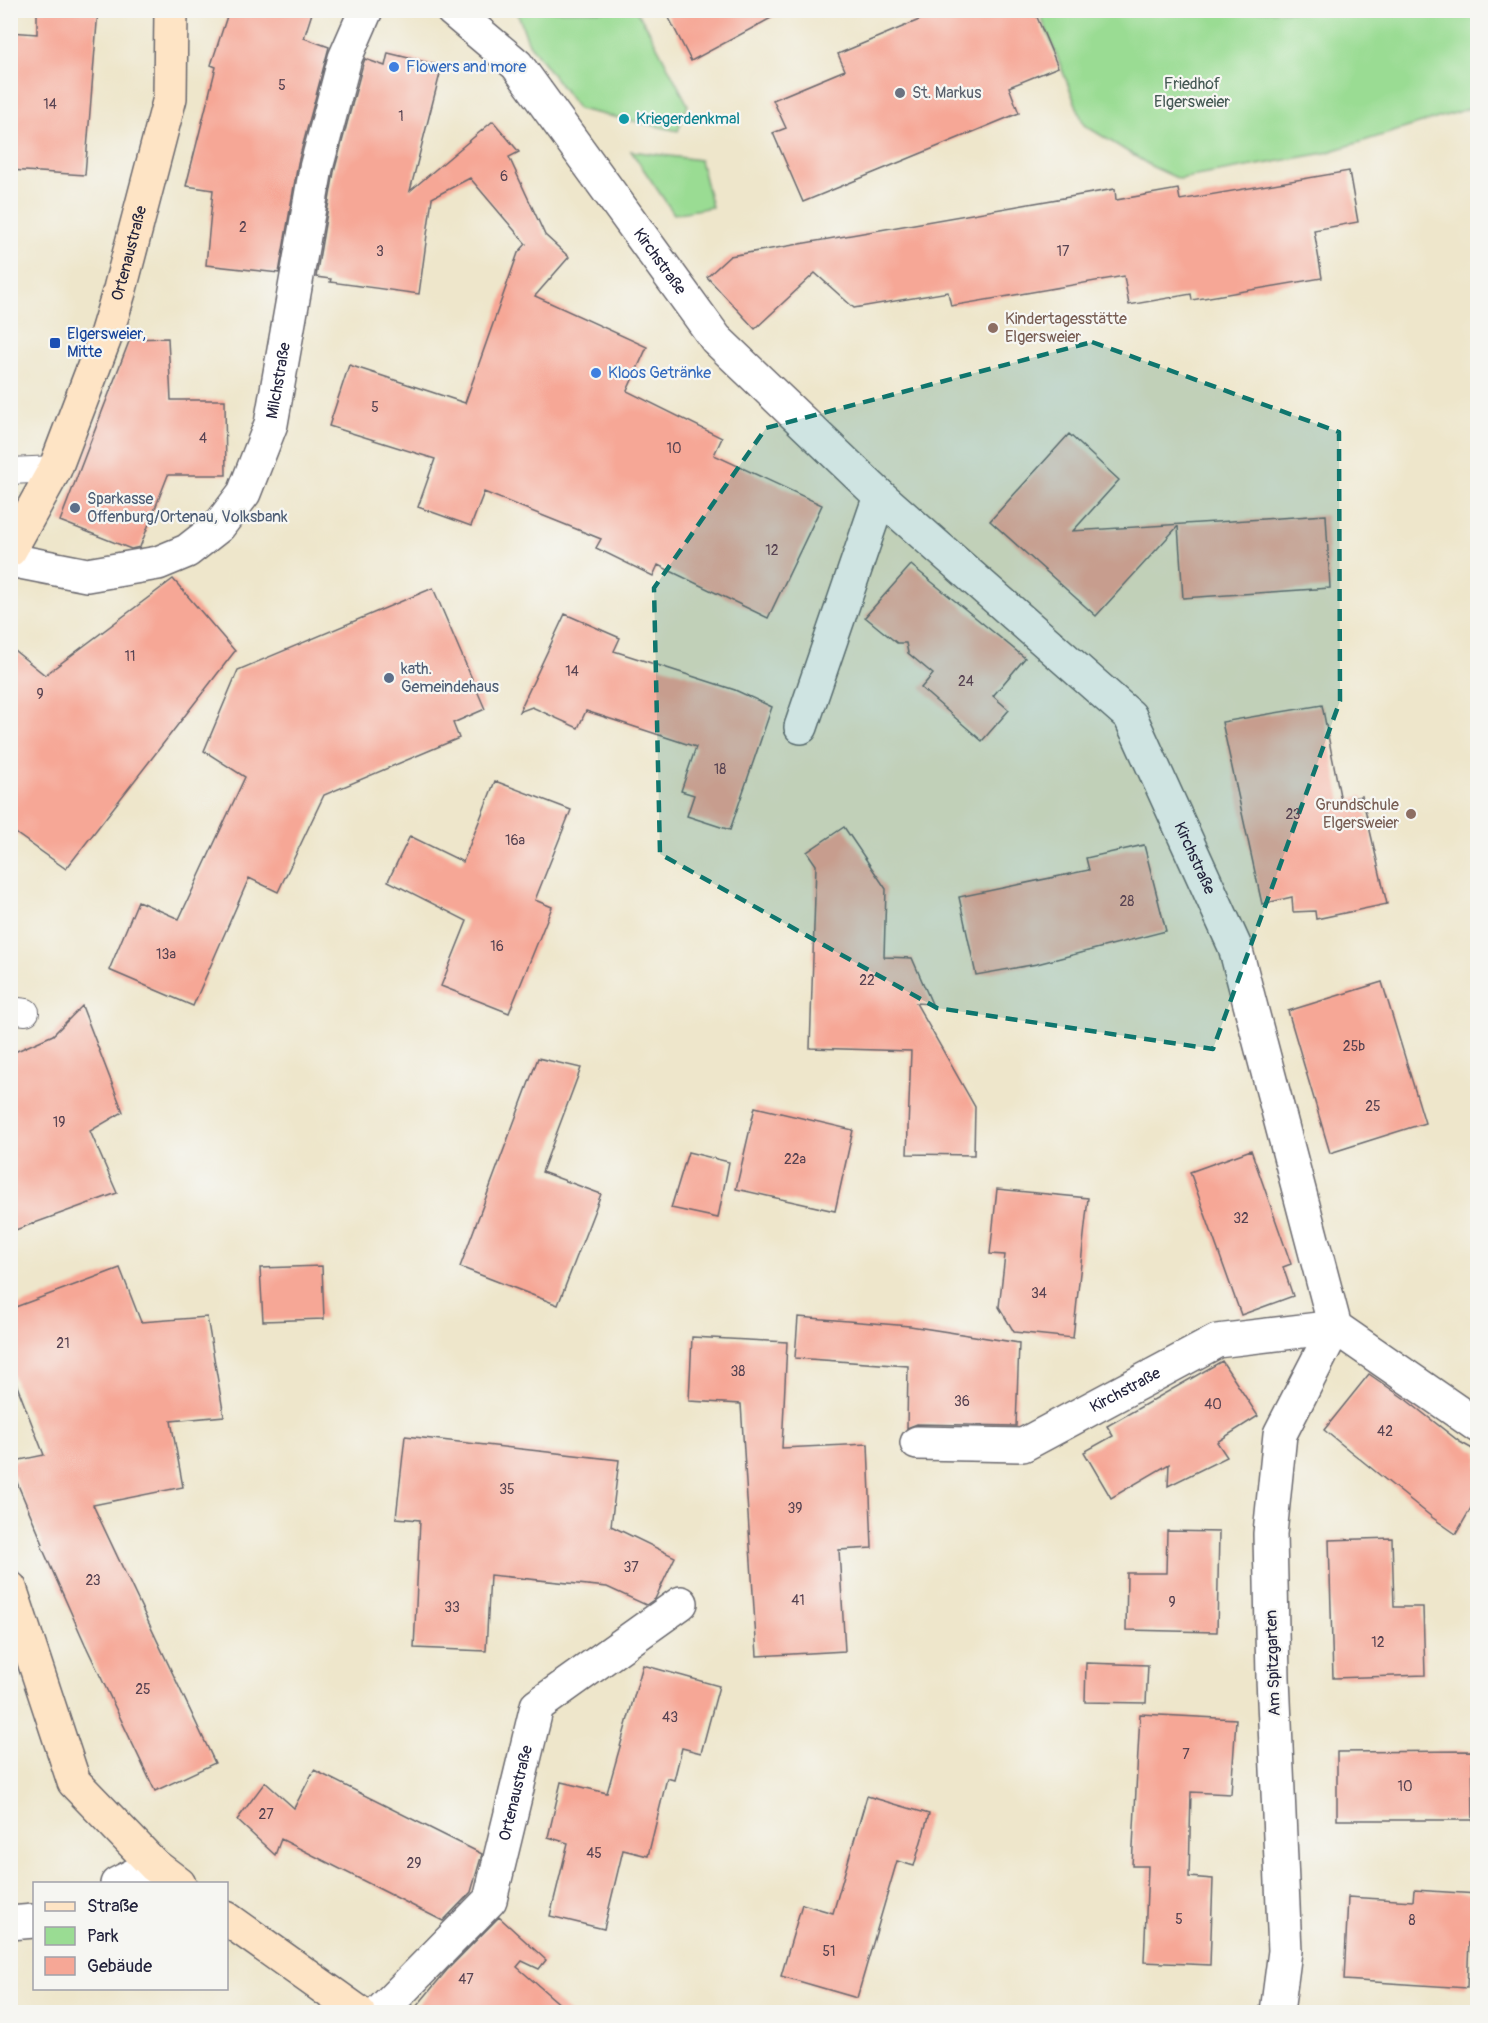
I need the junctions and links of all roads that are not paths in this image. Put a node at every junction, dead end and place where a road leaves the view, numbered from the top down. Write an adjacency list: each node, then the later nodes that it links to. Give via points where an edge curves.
1 (171, 10): 4 (street, Ortenaustraße, via 170,98 151,176 106,335)
2 (366, 10): 8 (street, Milchstraße, via 345,58 316,168 271,424 244,493 219,526 187,551 158,563 87,575)
3 (456, 12): 6 (street, Kirchstraße, via 518,65 716,339)
4 (55, 469): 5 (lane); 7 (street, Ortenaustraße)
5 (10, 471)
6 (880, 496): 9 (street); 10 (street, Kirchstraße, via 1130,716 1235,946)
7 (10, 550)
8 (10, 560)
9 (801, 727)
10 (1335, 1327): 11 (street); 12 (street, Kirchstraße, via 1216,1341 1023,1445); 22 (street, Am Spitzgarten, via 1280,1434 1270,1534 1285,1951)
11 (1478, 1426)
12 (917, 1443)
13 (10, 1588): 15 (street, via 74,1782)
14 (681, 1603): 21 (street, Ortenaustraße, via 537,1706 490,1900)
15 (167, 1874): 16 (street)
16 (127, 1882)
17 (228, 1919): 20 (street)
18 (33, 1921): 19 (street)
19 (10, 1923)
20 (358, 2013)
21 (380, 2013)
22 (1277, 2013)

